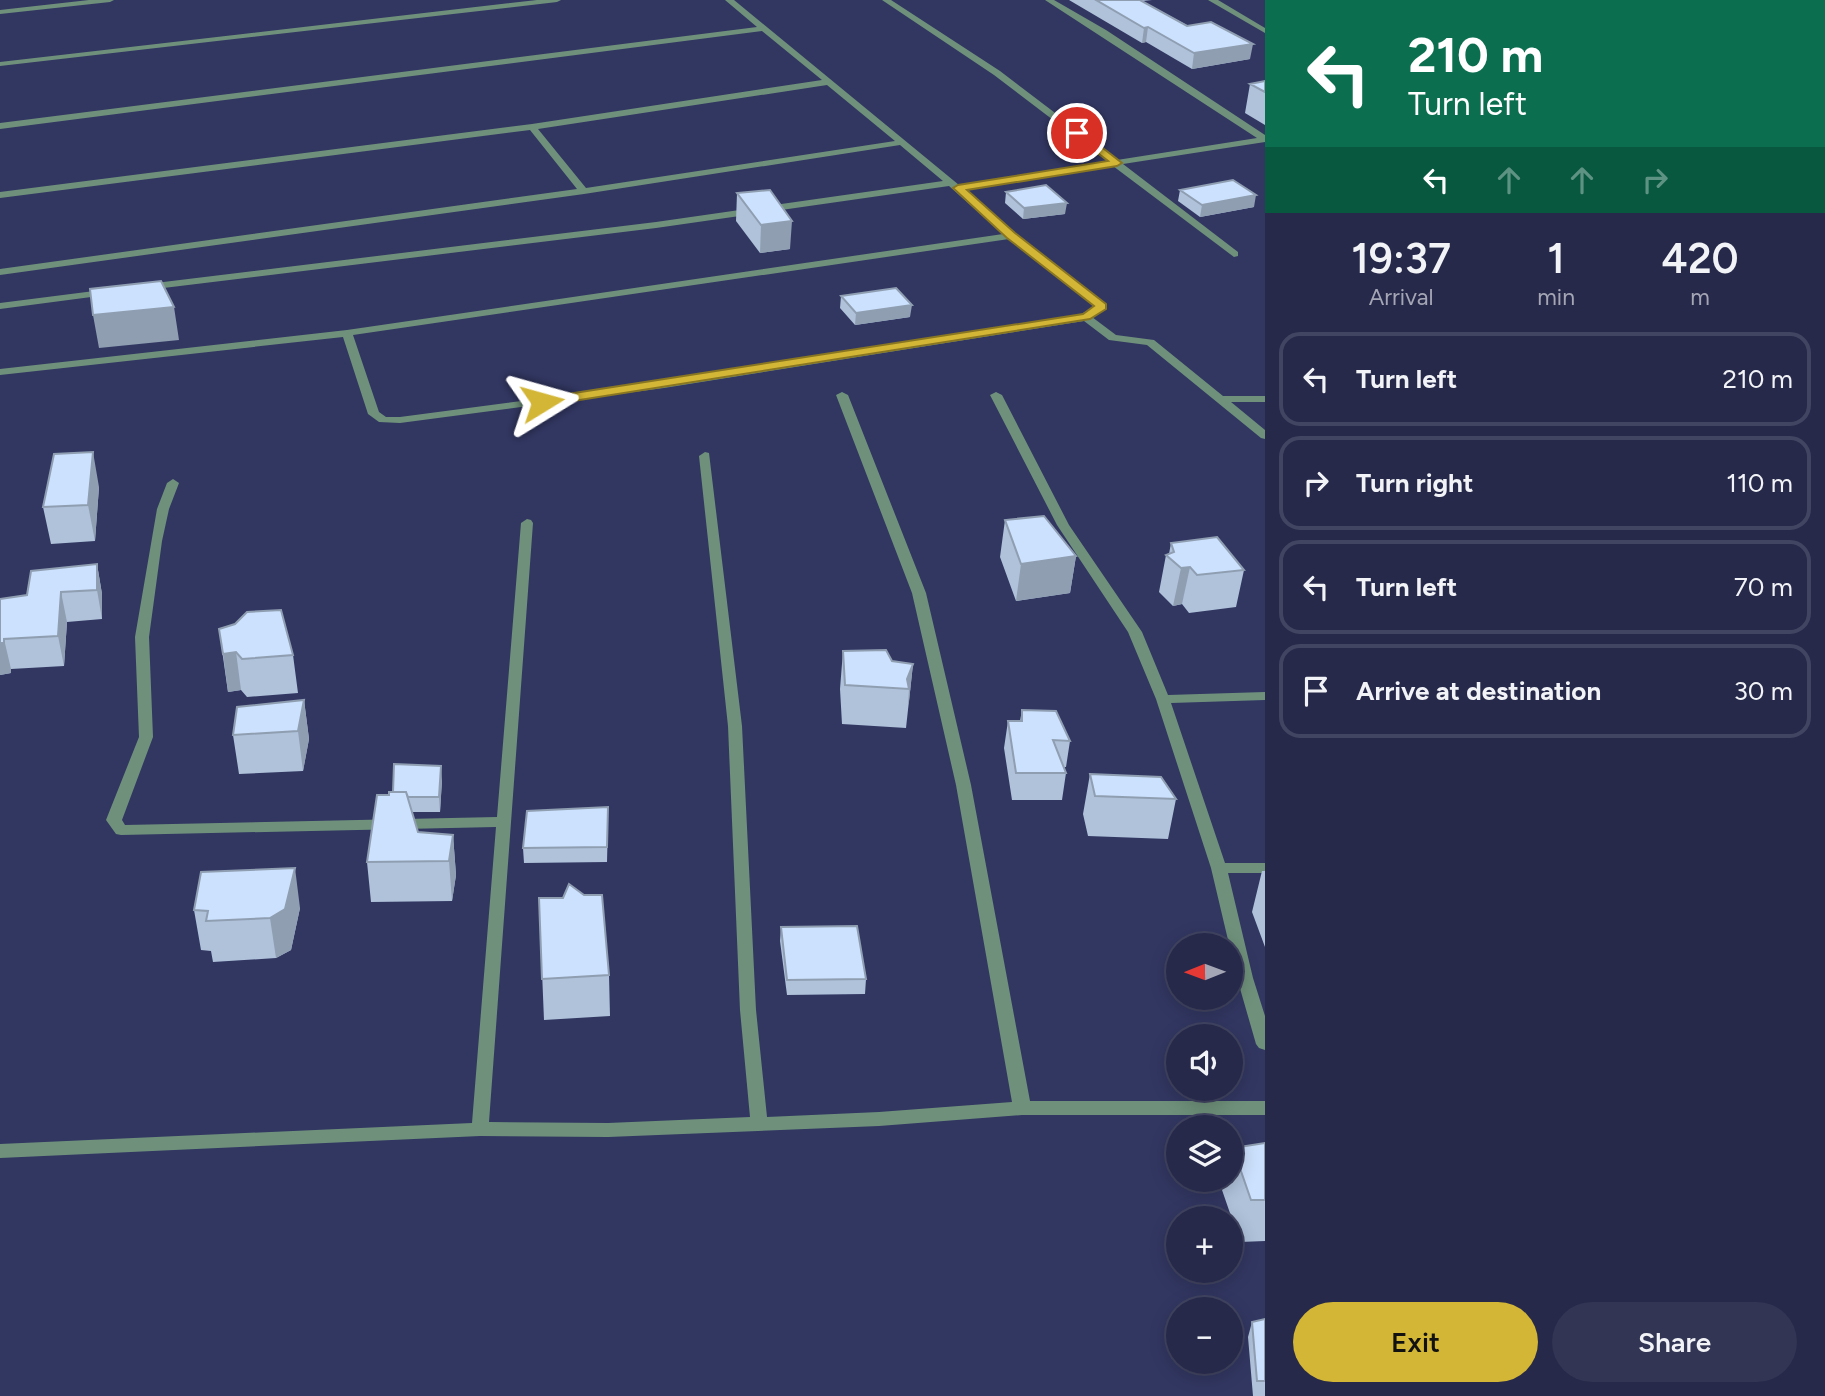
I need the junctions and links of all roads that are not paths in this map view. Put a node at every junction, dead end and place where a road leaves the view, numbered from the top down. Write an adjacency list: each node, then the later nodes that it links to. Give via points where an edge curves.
1 (110, 0): 7 (street)
2 (556, 0): 10 (street)
3 (729, 0): 8 (street)
4 (886, 0): 16 (street, via 972,56)
5 (1049, 0): 14 (street)
6 (1212, 0): 9 (street)
7 (0, 12)
8 (761, 29): 11 (street); 12 (street)
9 (1265, 31)
10 (0, 64)
11 (828, 82): 13 (street); 15 (street)
12 (0, 127)
13 (532, 127): 18 (street); 19 (street)
14 (1265, 139): 16 (street)
15 (903, 142): 17 (street); 18 (street)
16 (1117, 163): 17 (street); 21 (street)
17 (955, 186): 20 (street); 23 (street)
18 (583, 191): 22 (street)
19 (0, 195)
20 (1011, 236): 26 (street, via 1102,307); 27 (street)
21 (1234, 254)
22 (0, 272)
23 (139, 288)
24 (125, 290): 25 (street)
25 (0, 306)
26 (1089, 319): 27 (street, via 677,383 400,420 383,420 374,414); 31 (street, via 1108,335 1150,342)
27 (347, 333): 28 (street)
28 (0, 372)
29 (996, 395): 38 (street, via 1063,525 1135,632)
30 (842, 396): 43 (street, via 928,626 950,718)
31 (1222, 398): 32 (street); 33 (street)
32 (1265, 399)
33 (1265, 436)
34 (705, 456): 45 (street, via 735,726 748,1010)
35 (173, 483): 39 (street, via 156,541 142,637 146,737 114,820 121,830)
36 (527, 523): 39 (street)
37 (1265, 696): 38 (street)
38 (1163, 699): 40 (street)
39 (502, 822): 46 (street)
40 (1219, 868): 41 (street); 42 (street)
41 (1265, 868)
42 (1265, 1044)
43 (1023, 1108): 44 (street); 45 (street)
44 (1265, 1108)
45 (759, 1122): 46 (street, via 608,1130)
46 (480, 1129): 47 (street)
47 (0, 1151)

